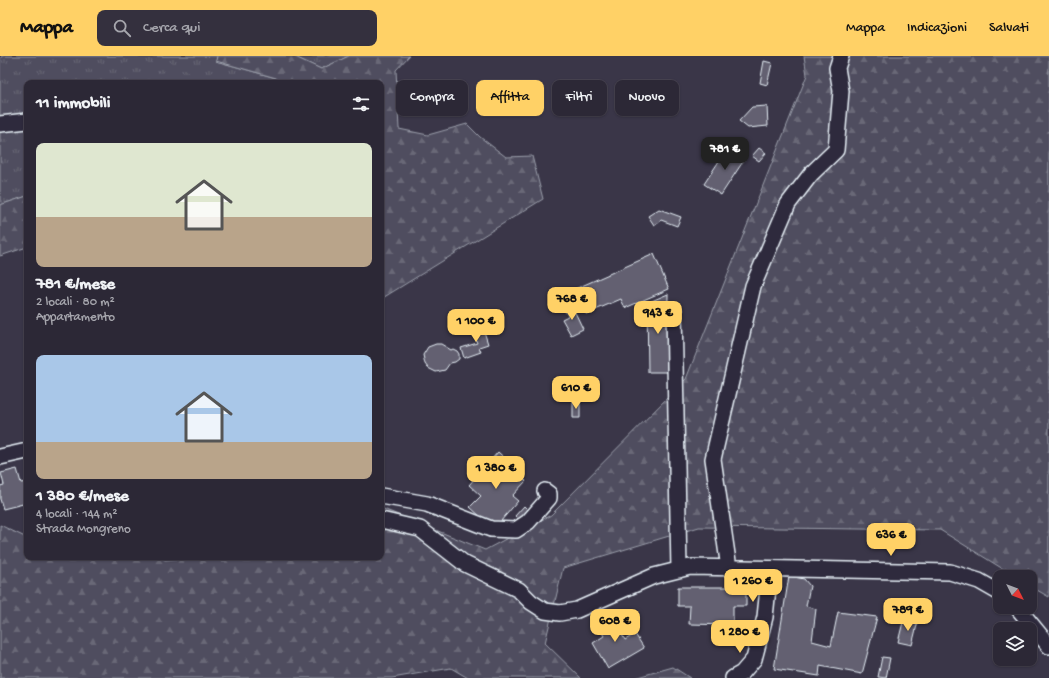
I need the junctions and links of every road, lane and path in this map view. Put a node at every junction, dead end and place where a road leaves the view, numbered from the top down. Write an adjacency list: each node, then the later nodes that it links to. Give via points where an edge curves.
1 (841, 56): 10 (street, via 837,68 841,92 836,150 811,174 788,204 754,286 713,459)
2 (24, 121): 3 (street)
3 (0, 124)
4 (674, 311): 12 (street)
5 (24, 452): 6 (street)
6 (0, 457)
7 (545, 491): 8 (street, via 549,498 528,522 516,530 491,529 427,504)
8 (384, 497)
9 (384, 521): 12 (street, via 420,529 465,564 519,590 545,611 560,613 577,610 654,576)
10 (729, 568): 11 (street); 12 (street)
11 (770, 569): 13 (street, via 950,572 979,581); 16 (street, via 765,617 754,659)
12 (679, 570)
13 (993, 589)
14 (1023, 614): 15 (street)
15 (1049, 646)
16 (734, 678)

